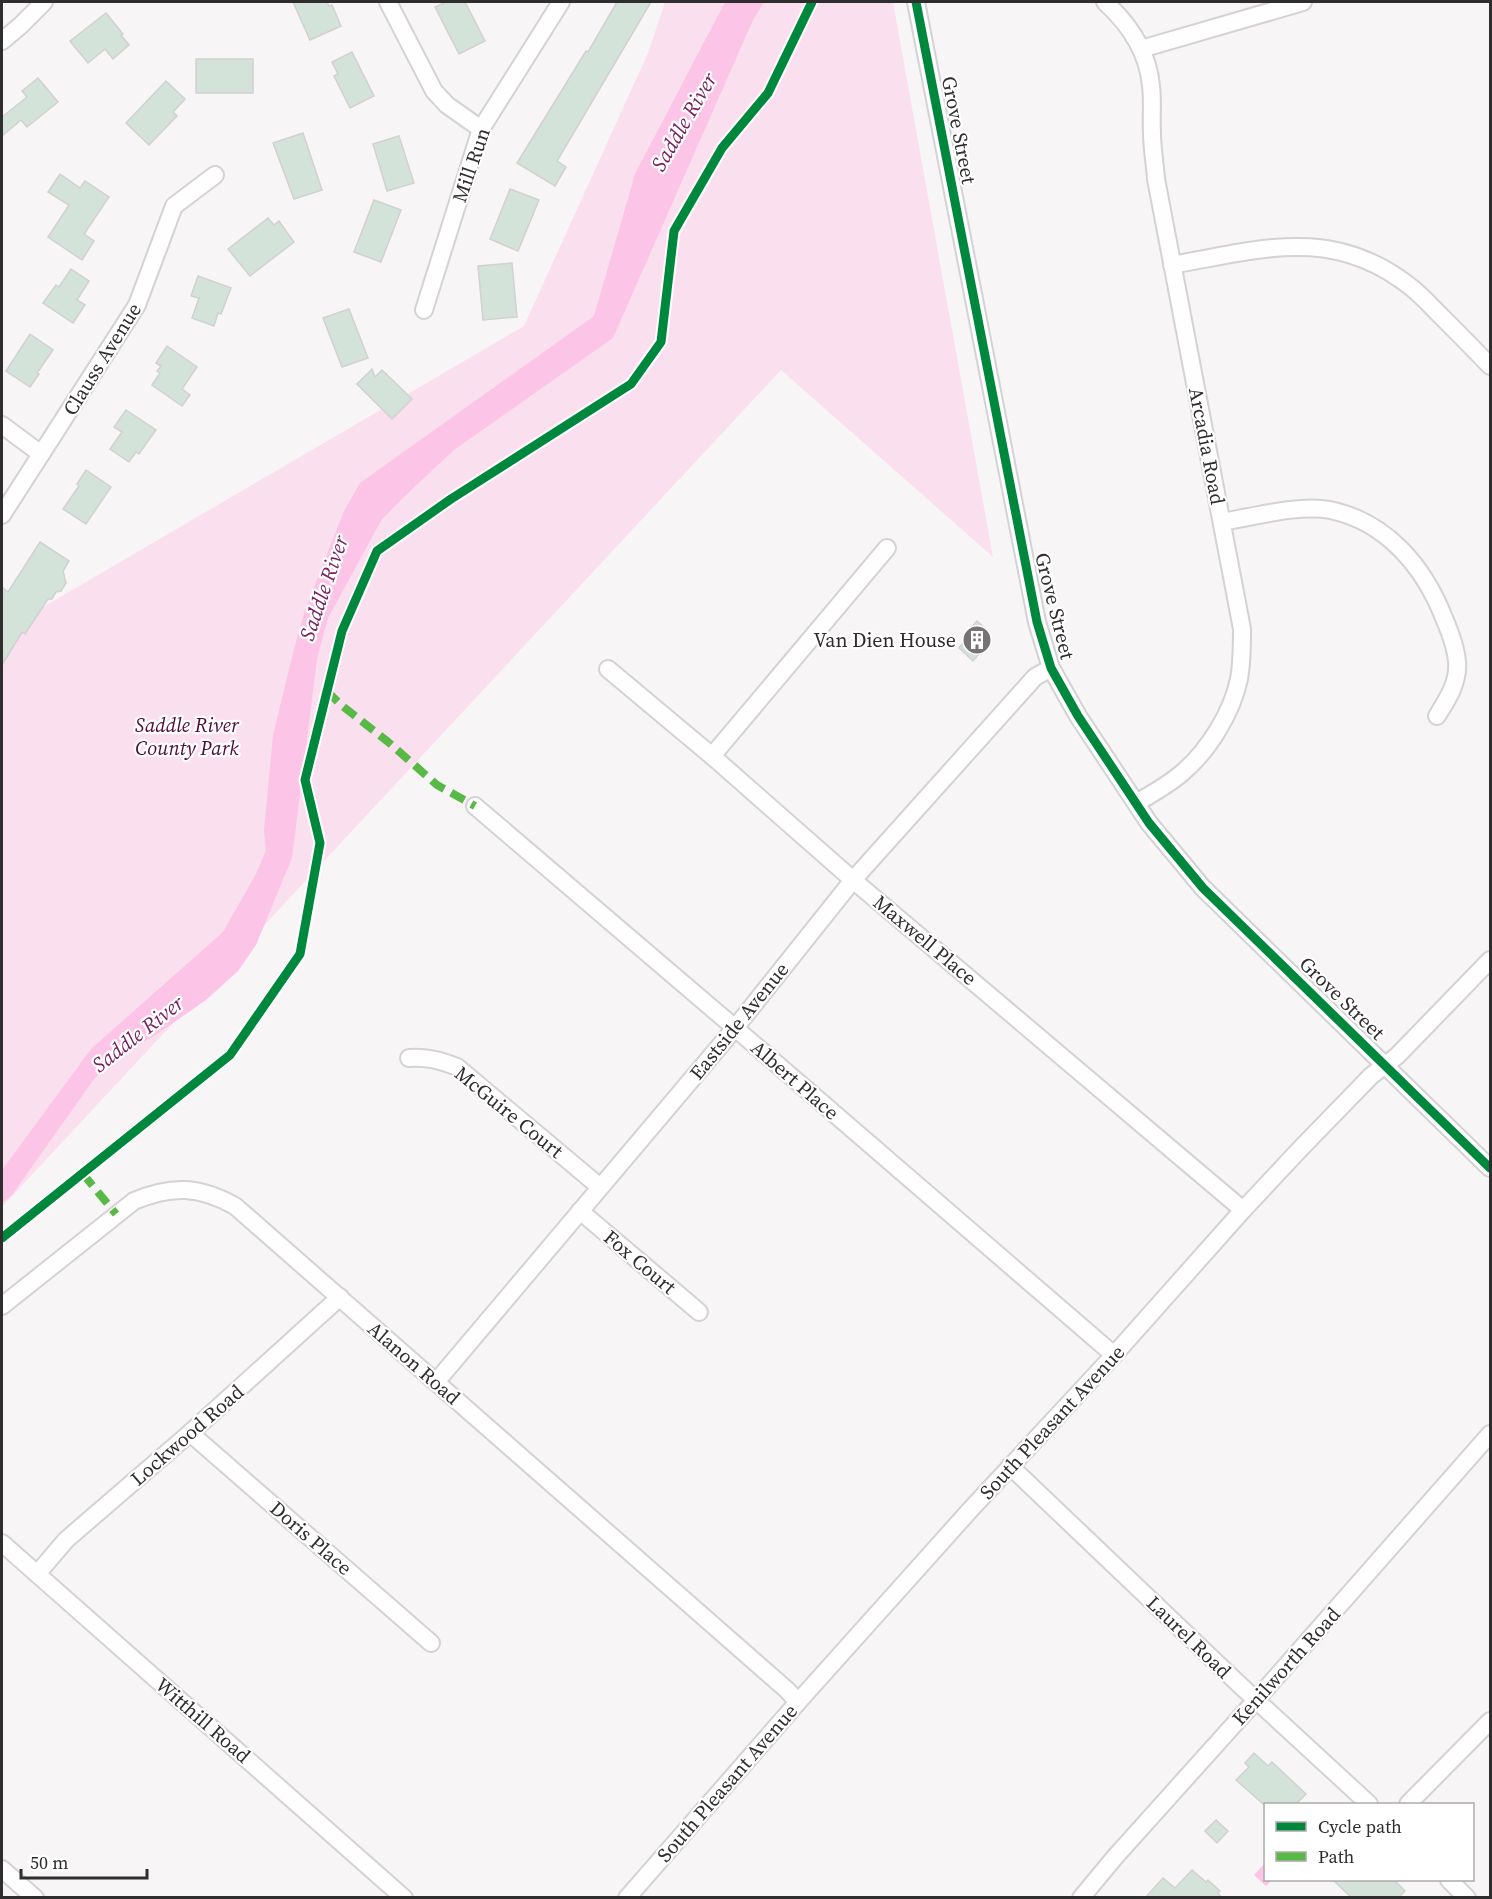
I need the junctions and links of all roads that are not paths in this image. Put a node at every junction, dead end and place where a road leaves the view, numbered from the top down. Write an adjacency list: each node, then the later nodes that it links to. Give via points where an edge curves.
1 (44, 2): 7 (street)
2 (388, 2): 9 (street, via 434,91)
3 (561, 2): 9 (street, Mill Run)
4 (916, 2): 19 (street, Grove Street, via 1035,612)
5 (1105, 2): 8 (street, Arcadia Road)
6 (1303, 2): 8 (street)
7 (2, 41)
8 (1142, 49): 11 (street, Arcadia Road, via 1151,86 1156,179)
9 (481, 129): 12 (street, Mill Run)
10 (215, 175): 15 (street, Clauss Avenue, via 174,206 138,305)
11 (1172, 265): 13 (street, via 1291,246 1345,252 1394,274); 17 (street, Arcadia Road)
12 (424, 310)
13 (1491, 366)
14 (2, 425): 15 (street)
15 (41, 454): 16 (street, Clauss Avenue)
16 (2, 515)
17 (1222, 522): 21 (street, via 1307,508 1328,510 1353,516 1395,543 1420,570 1451,634 1457,663 1454,682); 23 (street, Arcadia Road, via 1242,629 1238,681 1226,716 1200,753 1184,771)
18 (887, 548): 22 (street)
19 (1051, 668): 23 (street, Grove Street); 25 (street, Eastside Avenue, via 1035,677)
20 (608, 669): 22 (street, Maxwell Place)
21 (1437, 716)
22 (712, 756): 25 (street, Maxwell Place)
23 (1136, 803): 29 (street, Grove Street, via 1203,888)
24 (475, 806): 27 (street, Albert Place)
25 (854, 880): 27 (street, Eastside Avenue); 32 (street, Maxwell Place)
26 (1491, 960): 29 (street, South Pleasant Avenue)
27 (735, 1028): 31 (street, Eastside Avenue); 37 (street, Albert Place)
28 (409, 1058): 31 (street, McGuire Court, via 442,1060 457,1067)
29 (1385, 1065): 30 (street, Grove Street); 32 (street, South Pleasant Avenue)
30 (1491, 1168)
31 (600, 1187): 33 (street, Eastside Avenue)
32 (1243, 1210): 37 (street, South Pleasant Avenue)
33 (580, 1211): 36 (street, Fox Court); 38 (street, Eastside Avenue)
34 (340, 1297): 35 (street, Alanon Road, via 235,1206 217,1196 173,1189 134,1201); 38 (street, Alanon Road); 39 (street, Lockwood Road)
35 (2, 1306)
36 (699, 1312)
37 (1114, 1355): 41 (street, South Pleasant Avenue)
38 (436, 1382): 46 (street, Alanon Road)
39 (190, 1433): 43 (street, Lockwood Road, via 66,1540); 44 (street, Doris Place)
40 (1491, 1434): 45 (street, Kenilworth Road)
41 (1010, 1466): 45 (street, Laurel Road); 46 (street, South Pleasant Avenue)
42 (2, 1543): 43 (street, Witthill Road)
43 (37, 1574): 53 (street, Witthill Road)
44 (431, 1643)
45 (1256, 1700): 48 (street, Laurel Road); 55 (street, Kenilworth Road)
46 (798, 1702): 54 (street, South Pleasant Avenue)
47 (1491, 1721): 49 (street)
48 (1369, 1803)
49 (1409, 1803)
50 (2, 1869): 52 (street)
51 (1450, 1881): 56 (street)
52 (35, 1898)
53 (405, 1898)
54 (627, 1898)
55 (1082, 1898)
56 (1467, 1898)

